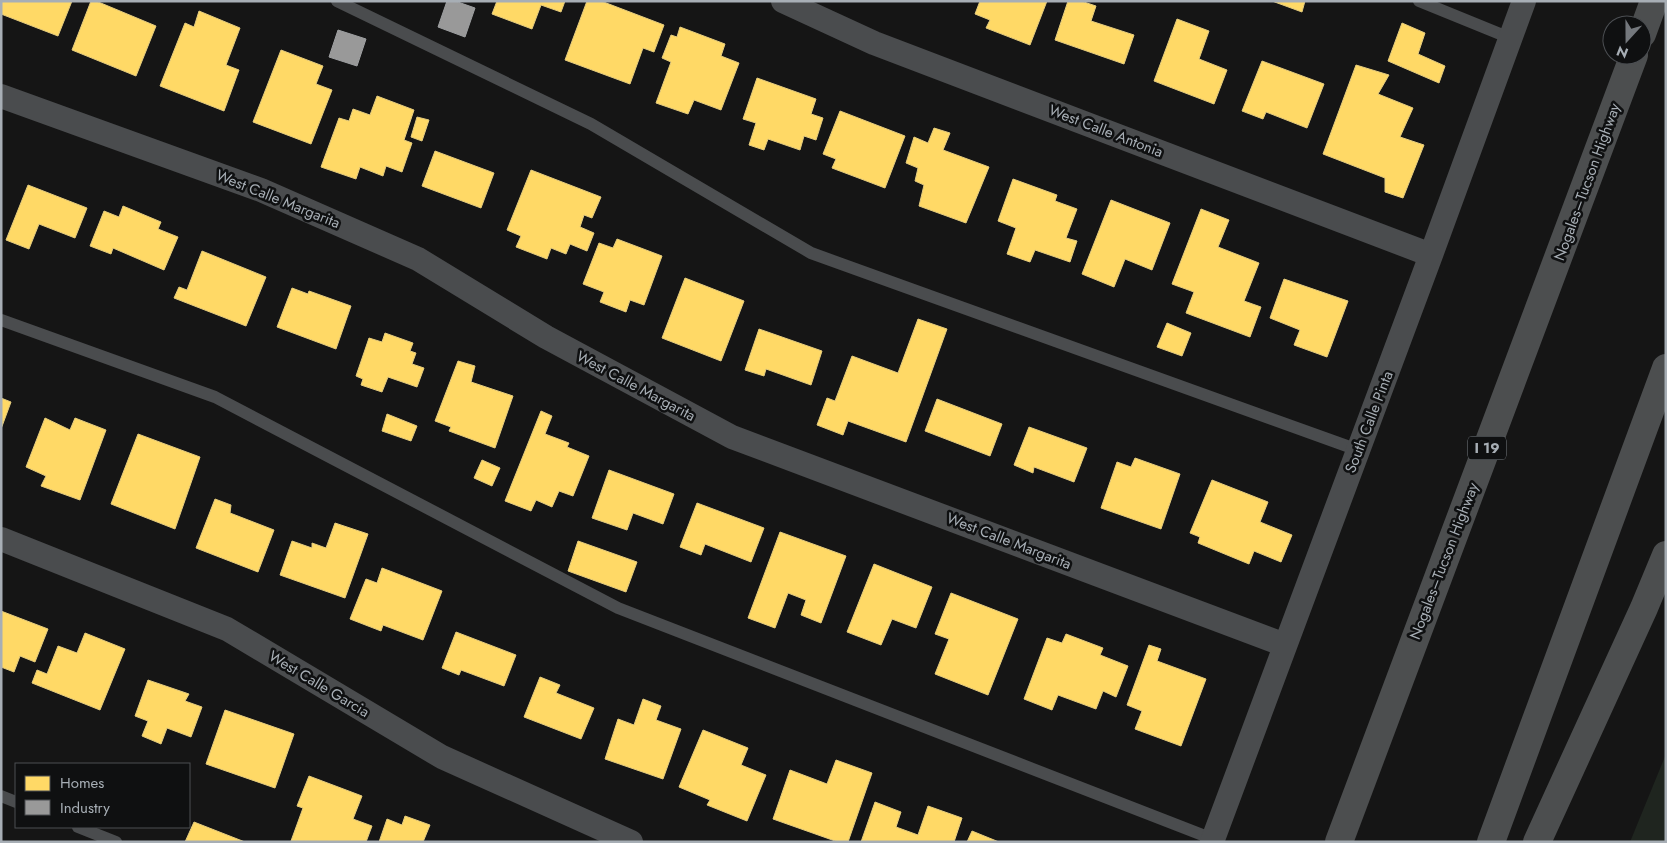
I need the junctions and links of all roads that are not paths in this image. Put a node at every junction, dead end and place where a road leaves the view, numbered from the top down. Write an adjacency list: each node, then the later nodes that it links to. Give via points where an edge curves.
1 (337, 1): 17 (lane, via 591,124 812,252)
2 (783, 1): 14 (street, West Calle Antonia, via 874,43)
3 (1419, 1): 9 (lane)
4 (1524, 1): 9 (street, South Calle Pinta)
5 (1636, 1): 7 (highway)
6 (1654, 1): 8 (highway)
7 (1632, 15)
8 (1649, 15)
9 (1510, 38): 14 (street, South Calle Pinta)
10 (1619, 65): 13 (highway)
11 (1630, 65): 13 (highway, Nogales–Tucson Highway / I 19)
12 (1, 96): 20 (street, West Calle Margarita, via 260,190 418,259 546,338 732,437)
13 (1593, 165): 27 (highway, Nogales–Tucson Highway / I 19)
14 (1431, 255): 17 (street, South Calle Pinta)
15 (1, 320): 24 (lane, via 215,397 618,608)
16 (1666, 368): 28 (highway)
17 (1358, 450): 20 (street, South Calle Pinta)
18 (1, 539): 26 (street, West Calle Garcia, via 227,629 442,757)
19 (1666, 555): 29 (highway)
20 (1285, 646): 24 (street, South Calle Pinta)
21 (1, 796): 22 (lane)
22 (15, 802)
23 (81, 828): 25 (lane)
24 (1212, 840)
25 (116, 842)
26 (631, 842)
27 (1339, 842)
28 (1491, 842)
29 (1537, 842)

